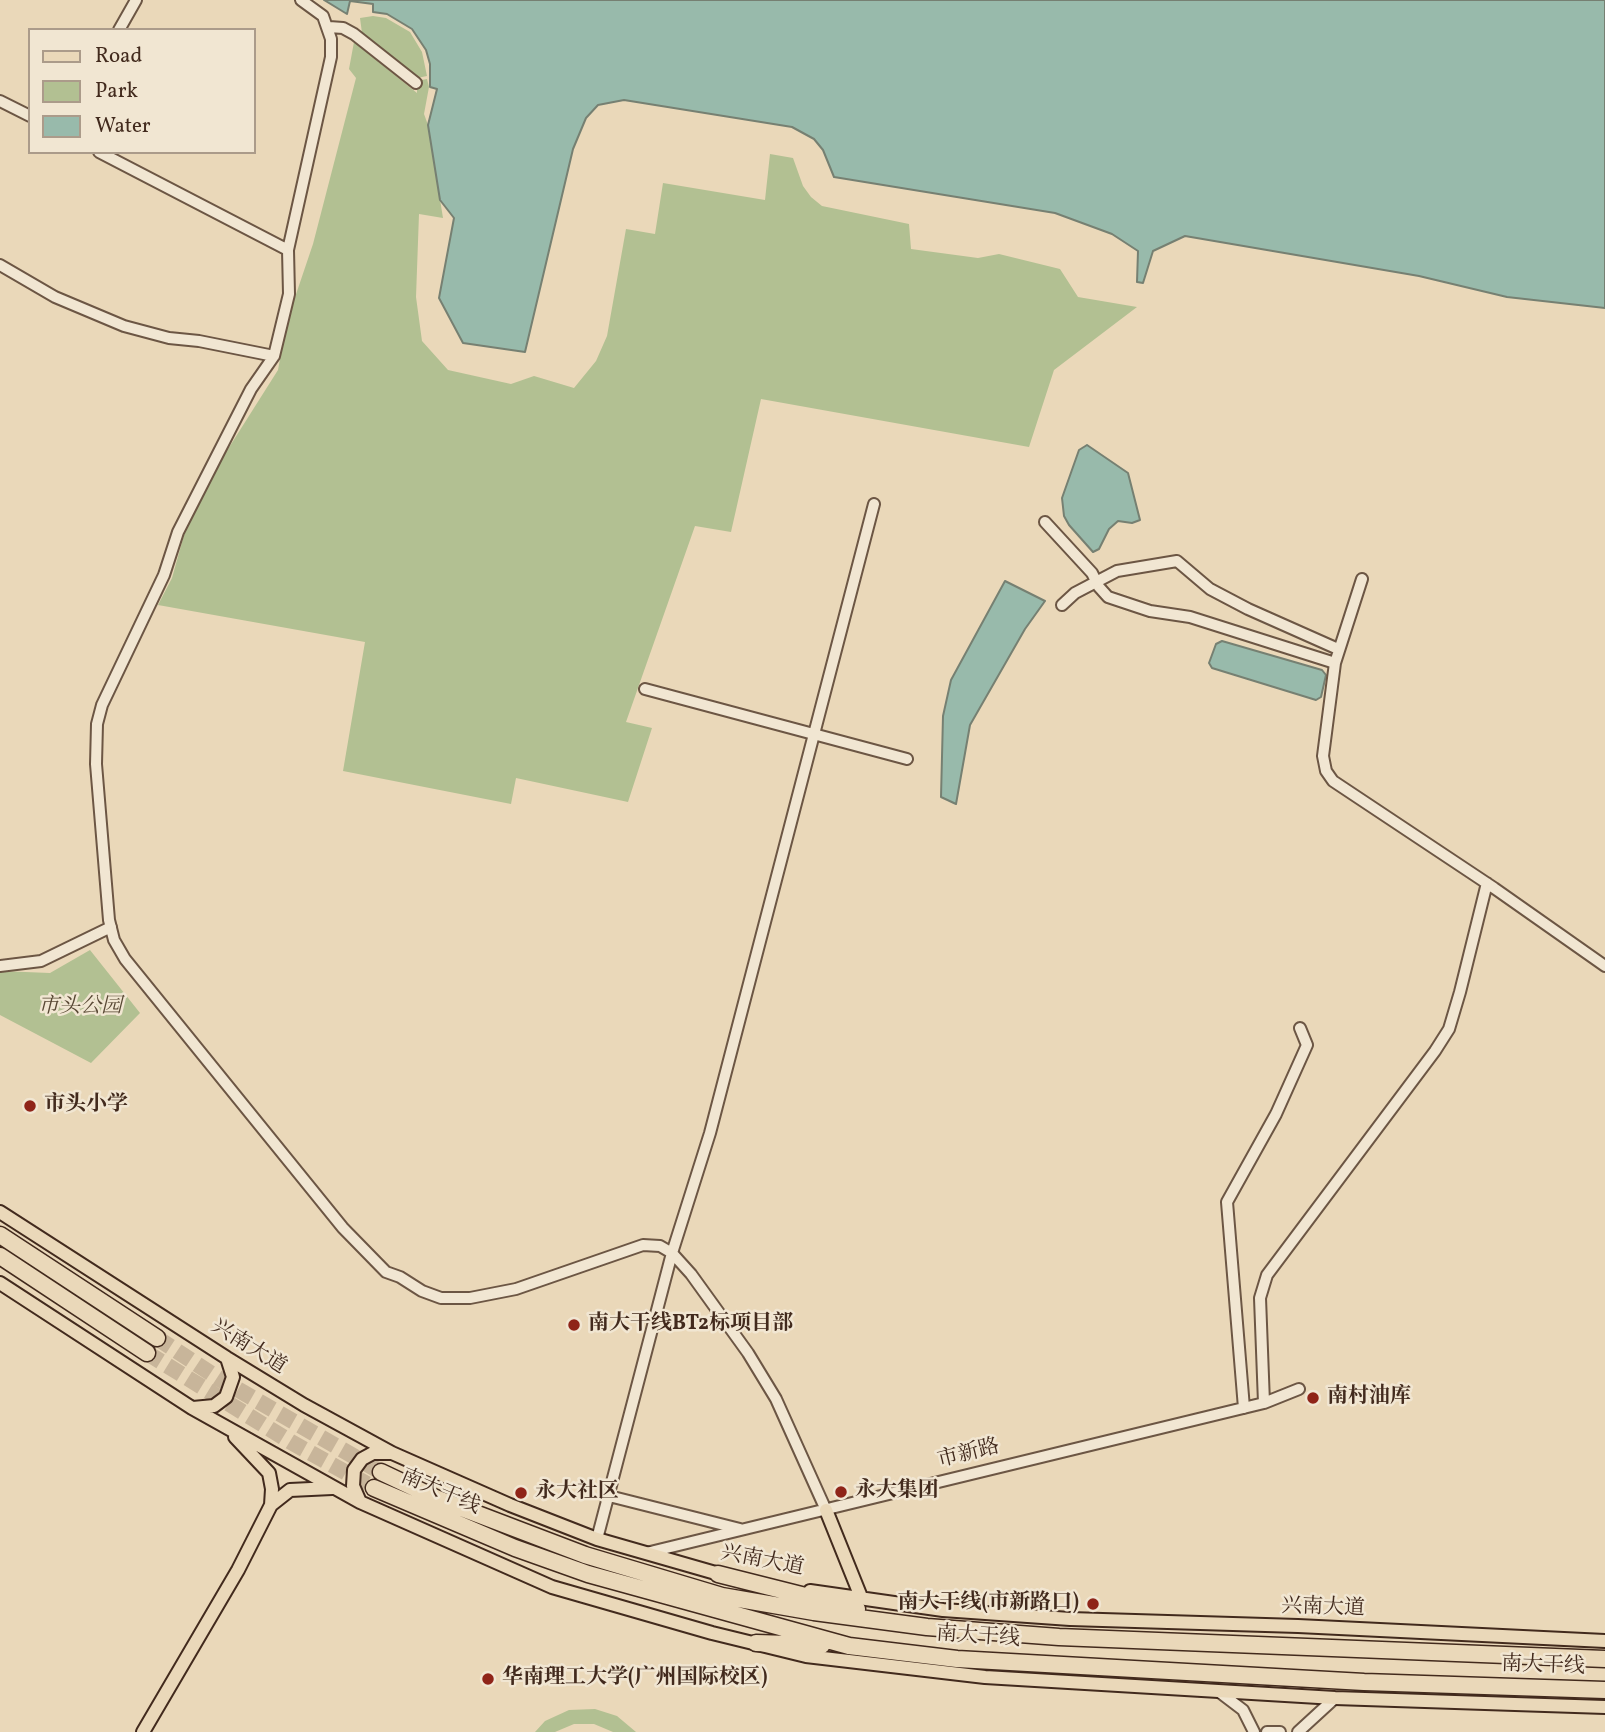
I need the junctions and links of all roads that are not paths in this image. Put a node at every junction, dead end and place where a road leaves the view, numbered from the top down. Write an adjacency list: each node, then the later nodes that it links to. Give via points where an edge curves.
1 (135, 0): 4 (street)
2 (301, 0): 3 (street, via 323,16)
3 (328, 27): 5 (street, via 354,34); 9 (street, via 331,57)
4 (120, 28)
5 (416, 83)
6 (0, 101): 7 (street)
7 (28, 115)
8 (103, 154): 9 (street)
9 (288, 250): 11 (street, via 289,294)
10 (0, 265): 11 (street, via 55,297 124,326)
11 (274, 356): 23 (street, via 251,389 183,522 164,575 102,705 96,764)
12 (874, 504): 20 (street)
13 (1045, 522): 15 (street)
14 (1362, 579): 17 (street)
15 (1097, 582): 16 (street); 17 (street, via 1117,571 1177,561 1210,589); 18 (street, via 1108,597 1125,604 1190,617)
16 (1062, 605)
17 (1338, 649): 18 (street)
18 (1335, 663): 22 (street, via 1323,757 1326,771 1333,781)
19 (645, 689): 20 (street)
20 (814, 736): 21 (street); 29 (street, via 710,1133)
21 (907, 759)
22 (1487, 883): 25 (street); 36 (street, via 1449,1029 1267,1275 1260,1298)
23 (111, 927): 24 (street, via 41,961); 29 (street, via 125,959 342,1228 386,1272 441,1298 470,1298 516,1289 643,1245 660,1246)
24 (0, 965)
25 (1605, 966)
26 (1300, 1028): 38 (street, via 1307,1045 1276,1114 1227,1202)
27 (0, 1212): 34 (main road, 兴南大道)
28 (0, 1235): 32 (highway)
29 (672, 1253): 44 (street); 47 (street, via 708,1296 776,1399)
30 (0, 1256): 33 (highway)
31 (0, 1283): 37 (main road)
32 (157, 1338)
33 (147, 1353)
34 (227, 1358): 37 (main road, via 233,1377 226,1397 214,1406); 40 (main road, 兴南大道)
35 (1299, 1390): 36 (street, 市新路)
36 (1264, 1403): 38 (street, 市新路)
37 (192, 1408): 39 (main road)
38 (1244, 1408): 47 (street, 市新路)
39 (227, 1428): 42 (main road); 46 (main road, via 269,1473)
40 (392, 1454): 45 (main road, via 373,1453 354,1470 353,1486); 49 (main road, 兴南大道)
41 (381, 1472): 53 (highway, 南大干线, via 438,1499 585,1555 722,1596)
42 (334, 1487): 45 (main road); 46 (main road, via 290,1490)
43 (374, 1488): 56 (highway, 南大干线, via 588,1574)
44 (609, 1496): 48 (street); 49 (street)
45 (360, 1502): 55 (main road, via 552,1587)
46 (271, 1505): 62 (main road)
47 (826, 1510): 48 (street, 市新路); 52 (main road)
48 (743, 1530): 50 (street, 市新路)
49 (597, 1539): 50 (main road, 兴南大道)
50 (646, 1553): 51 (main road, 兴南大道)
51 (719, 1574): 52 (main road, 兴南大道); 53 (highway)
52 (861, 1597): 54 (main road, 兴南大道, via 943,1611 1070,1619)
53 (927, 1627): 57 (highway, 南大干线, via 1059,1637)
54 (1605, 1641)
55 (756, 1643): 56 (highway); 59 (main road, via 806,1656 916,1671)
56 (849, 1646): 58 (highway, 南大干线, via 957,1659 1364,1682)
57 (1605, 1660)
58 (1605, 1690)
59 (1218, 1691): 60 (main road); 63 (street, via 1243,1710)
60 (1335, 1698): 61 (main road); 66 (street)
61 (1605, 1707)
62 (143, 1732)
63 (1254, 1732)
64 (1268, 1732): 65 (street)
65 (1280, 1732)
66 (1298, 1732)

